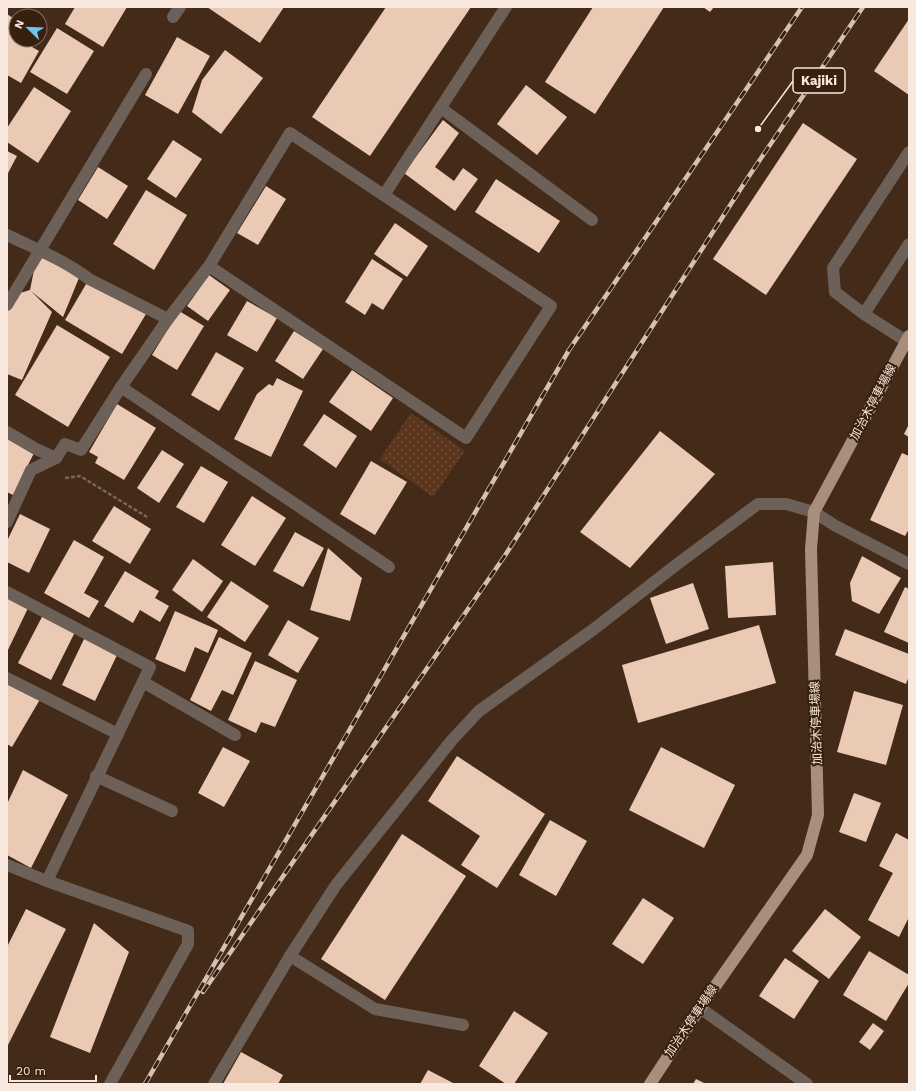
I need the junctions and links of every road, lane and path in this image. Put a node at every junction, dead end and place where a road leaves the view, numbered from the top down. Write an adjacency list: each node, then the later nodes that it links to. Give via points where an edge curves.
1 (180, 7): 3 (street)
2 (506, 7): 5 (street)
3 (173, 18)
4 (146, 74): 11 (street)
5 (441, 108): 7 (street); 8 (street)
6 (909, 152): 14 (street, via 833,268 835,292)
7 (384, 195): 12 (street, via 290,133); 12 (street, via 551,306 466,438)
8 (592, 220)
9 (7, 235): 11 (street)
10 (909, 244): 14 (street)
11 (39, 251): 13 (street); 15 (street)
12 (209, 266): 15 (street)
13 (7, 305)
14 (864, 314): 16 (street)
15 (168, 319): 17 (street)
16 (908, 338): 20 (main road, 加治木停車場線)
17 (121, 387): 19 (street, via 81,450 65,444); 24 (street)
18 (7, 432): 19 (street)
19 (56, 458): 21 (path, via 65,478 80,476); 22 (street, via 31,470)
20 (814, 512): 23 (street); 34 (street, via 786,504 758,504 594,629 479,712 452,740 336,885); 35 (main road, 加治木停車場線, via 811,549 818,815 807,855)
21 (147, 517)
22 (7, 522)
23 (909, 564)
24 (389, 567)
25 (7, 592): 27 (street, via 150,667)
26 (7, 678): 28 (street)
27 (143, 682): 28 (street); 29 (street)
28 (118, 734): 30 (street)
29 (235, 735)
30 (96, 776): 31 (street); 33 (street)
31 (172, 811)
32 (7, 865): 33 (street)
33 (47, 881): 37 (street, via 188,932 188,944)
34 (290, 956): 36 (street, via 375,1008); 38 (street)
35 (700, 1008): 39 (main road, 加治木停車場線); 40 (street)
36 (462, 1025)
37 (110, 1084)
38 (214, 1084)
39 (650, 1084)
40 (807, 1084)

